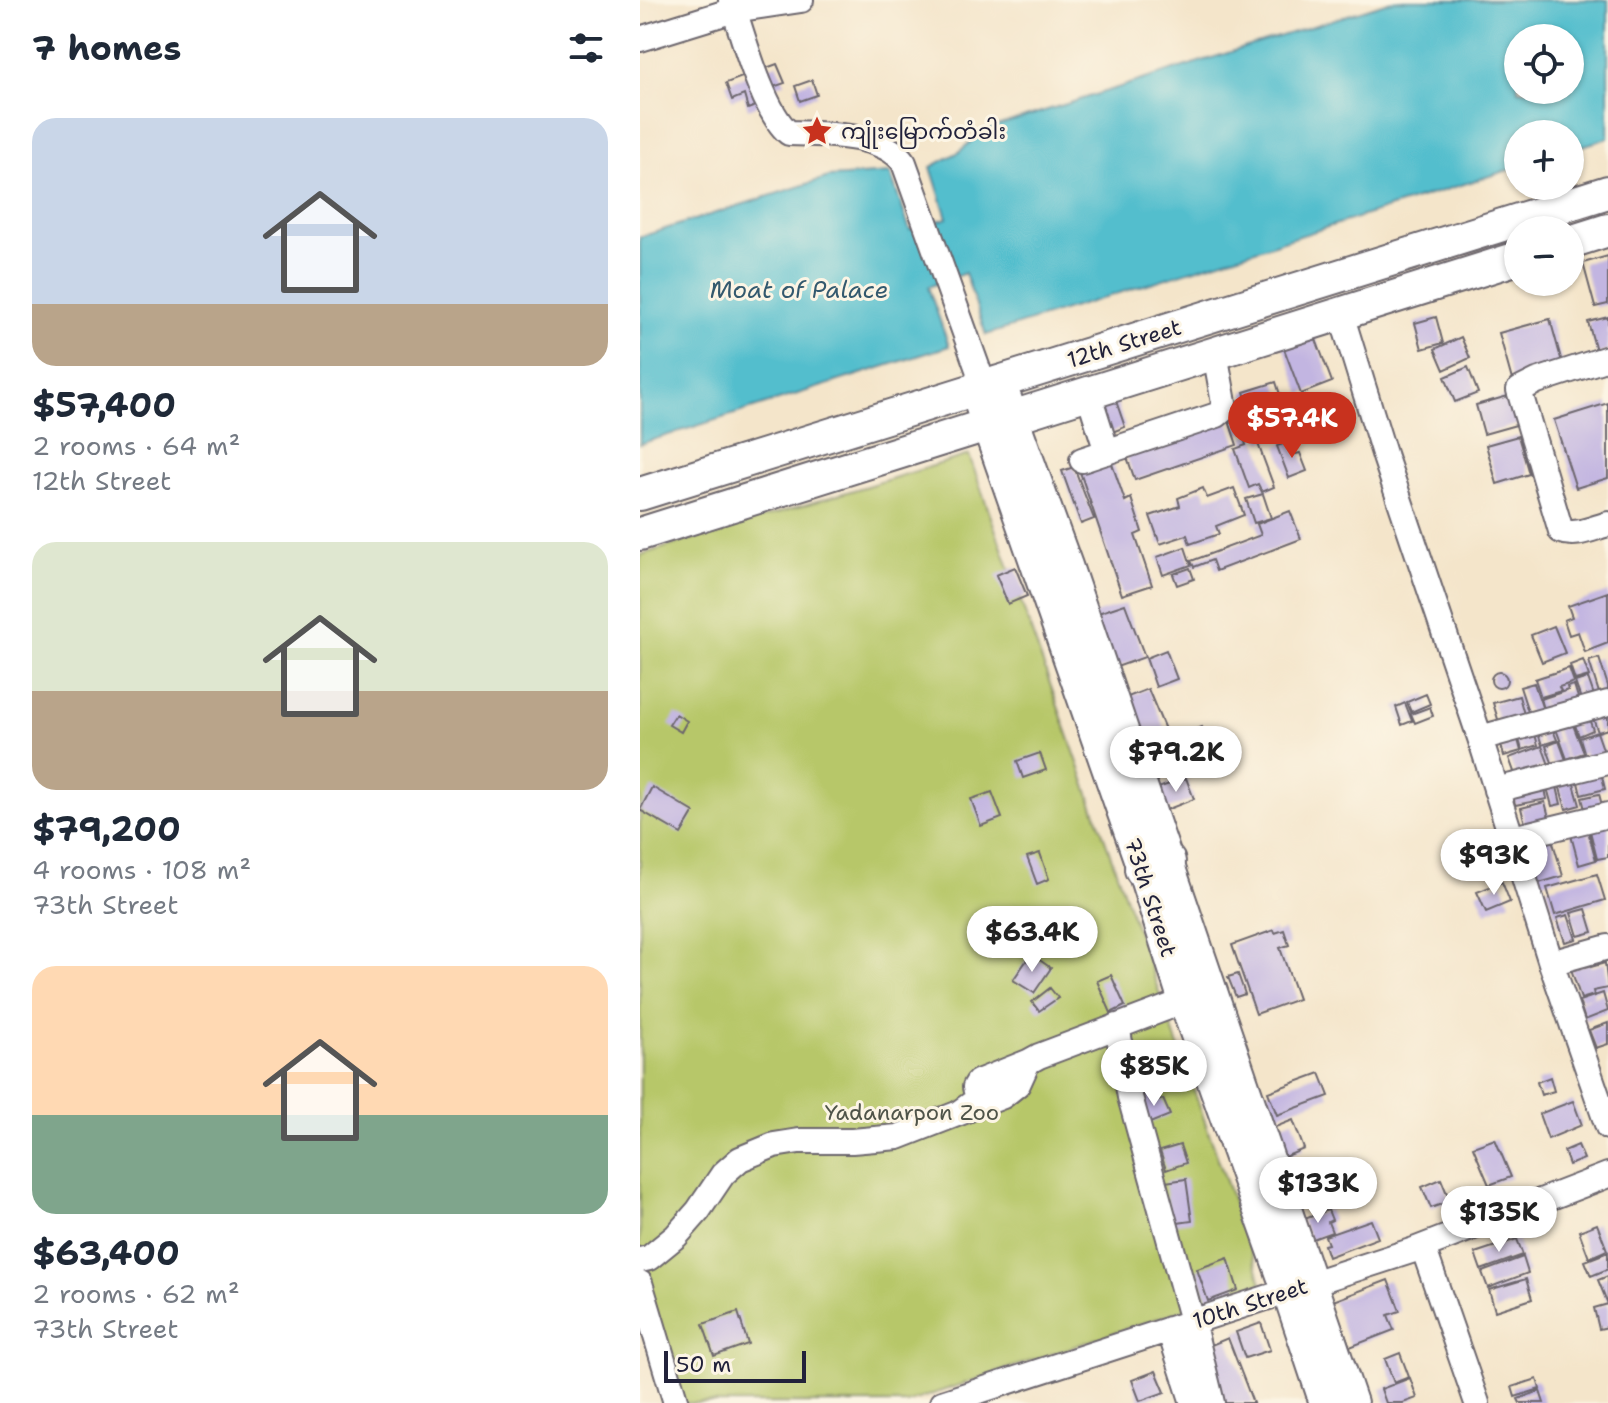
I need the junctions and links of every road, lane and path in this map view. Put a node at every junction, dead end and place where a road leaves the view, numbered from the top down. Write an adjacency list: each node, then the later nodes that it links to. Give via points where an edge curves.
1 (801, 0): 2 (street)
2 (732, 5): 3 (street); 11 (street, via 783,129 872,143 904,163)
3 (640, 39)
4 (1608, 192): 11 (main road, 12th Street)
5 (1608, 230): 6 (main road)
6 (1584, 238)
7 (1504, 262): 8 (main road, 12th Street)
8 (1341, 314): 9 (main road, 12th Street); 20 (street)
9 (1215, 353): 12 (main road, 12th Street); 14 (street, via 1223,410)
10 (1608, 358): 17 (street, via 1519,390 1561,531 1580,533)
11 (985, 381): 13 (main road, 73th Street); 16 (main road, 12th Street)
12 (1088, 392): 13 (main road, 12th Street); 14 (street)
13 (1001, 419): 18 (main road, 12th Street); 27 (main road, 73th Street)
14 (1107, 452): 15 (street)
15 (1082, 460)
16 (640, 494)
17 (1608, 524)
18 (640, 534)
19 (1608, 703): 20 (street)
20 (1480, 738): 22 (street)
21 (1608, 762): 22 (street)
22 (1496, 790): 24 (street)
23 (1608, 815): 24 (street)
24 (1513, 838): 26 (street)
25 (1608, 947): 26 (street)
26 (1551, 963): 29 (street)
27 (1198, 996): 28 (street); 34 (main road, 73th Street)
28 (1117, 1026): 32 (street, via 1028,1062 1018,1084 1003,1096 952,1118 898,1137 799,1141 740,1159 676,1236); 35 (street)
29 (1608, 1127)
30 (1608, 1175): 31 (street, 10th Street)
31 (1407, 1252): 34 (street, 10th Street); 42 (street)
32 (640, 1260)
33 (640, 1283): 37 (street)
34 (1300, 1288): 35 (street, 10th Street); 40 (main road, 73th Street); 41 (main road, 73th Street)
35 (1180, 1325): 36 (street, 10th Street); 38 (street); 39 (street)
36 (946, 1402)
37 (676, 1403)
38 (1193, 1403)
39 (1212, 1403)
40 (1326, 1403)
41 (1351, 1403)
42 (1477, 1403)

